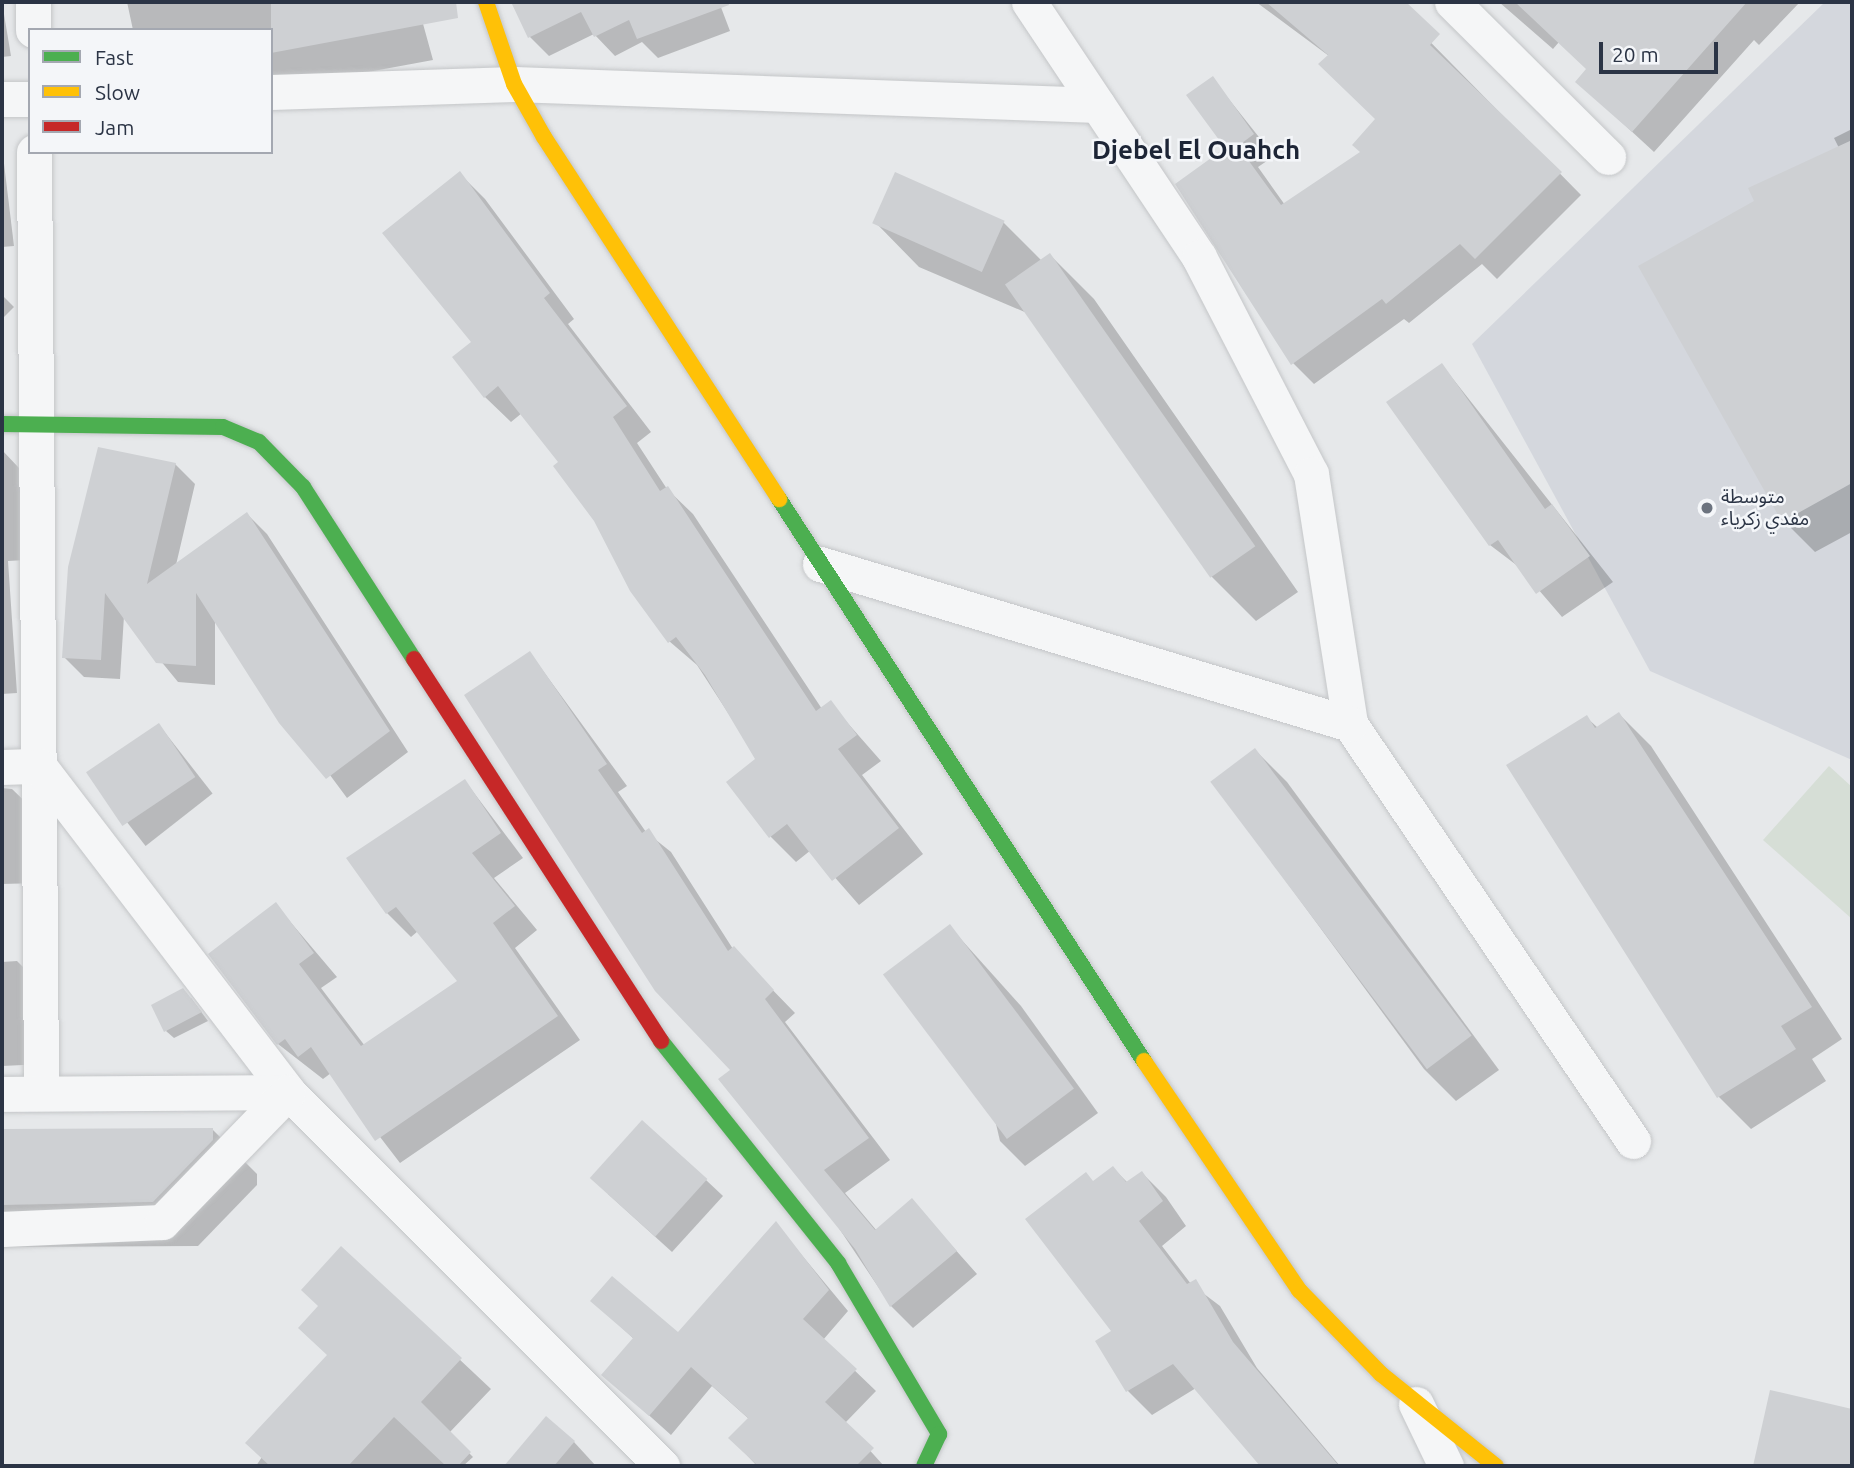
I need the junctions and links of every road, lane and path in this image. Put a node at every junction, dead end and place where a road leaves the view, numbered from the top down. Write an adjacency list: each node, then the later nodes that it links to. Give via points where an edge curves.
1 (33, 2): 5 (street)
2 (486, 2): 6 (street)
3 (1029, 2): 10 (street)
4 (1452, 2): 12 (street)
5 (33, 28)
6 (514, 84): 7 (street); 10 (street); 15 (street)
7 (273, 92)
8 (2, 99): 9 (street)
9 (28, 99)
10 (1098, 104): 16 (street, via 1199,257 1311,474)
11 (34, 154): 13 (street)
12 (1608, 157)
13 (36, 424): 14 (street); 17 (street); 26 (street, via 223,426 259,442 303,487 678,1068 838,1263 939,1434)
14 (2, 425)
15 (820, 564): 16 (street); 24 (street, via 1234,1199 1299,1290)
16 (1350, 724): 22 (street)
17 (39, 766): 18 (street); 19 (street); 20 (street)
18 (2, 767)
19 (288, 1092): 20 (street); 23 (street, via 162,1222 145,1227); 25 (street)
20 (41, 1093): 21 (street)
21 (2, 1094)
22 (1633, 1141)
23 (2, 1229)
24 (1416, 1404): 27 (street); 28 (street)
25 (662, 1466)
26 (924, 1466)
27 (1446, 1466)
28 (1496, 1466)

